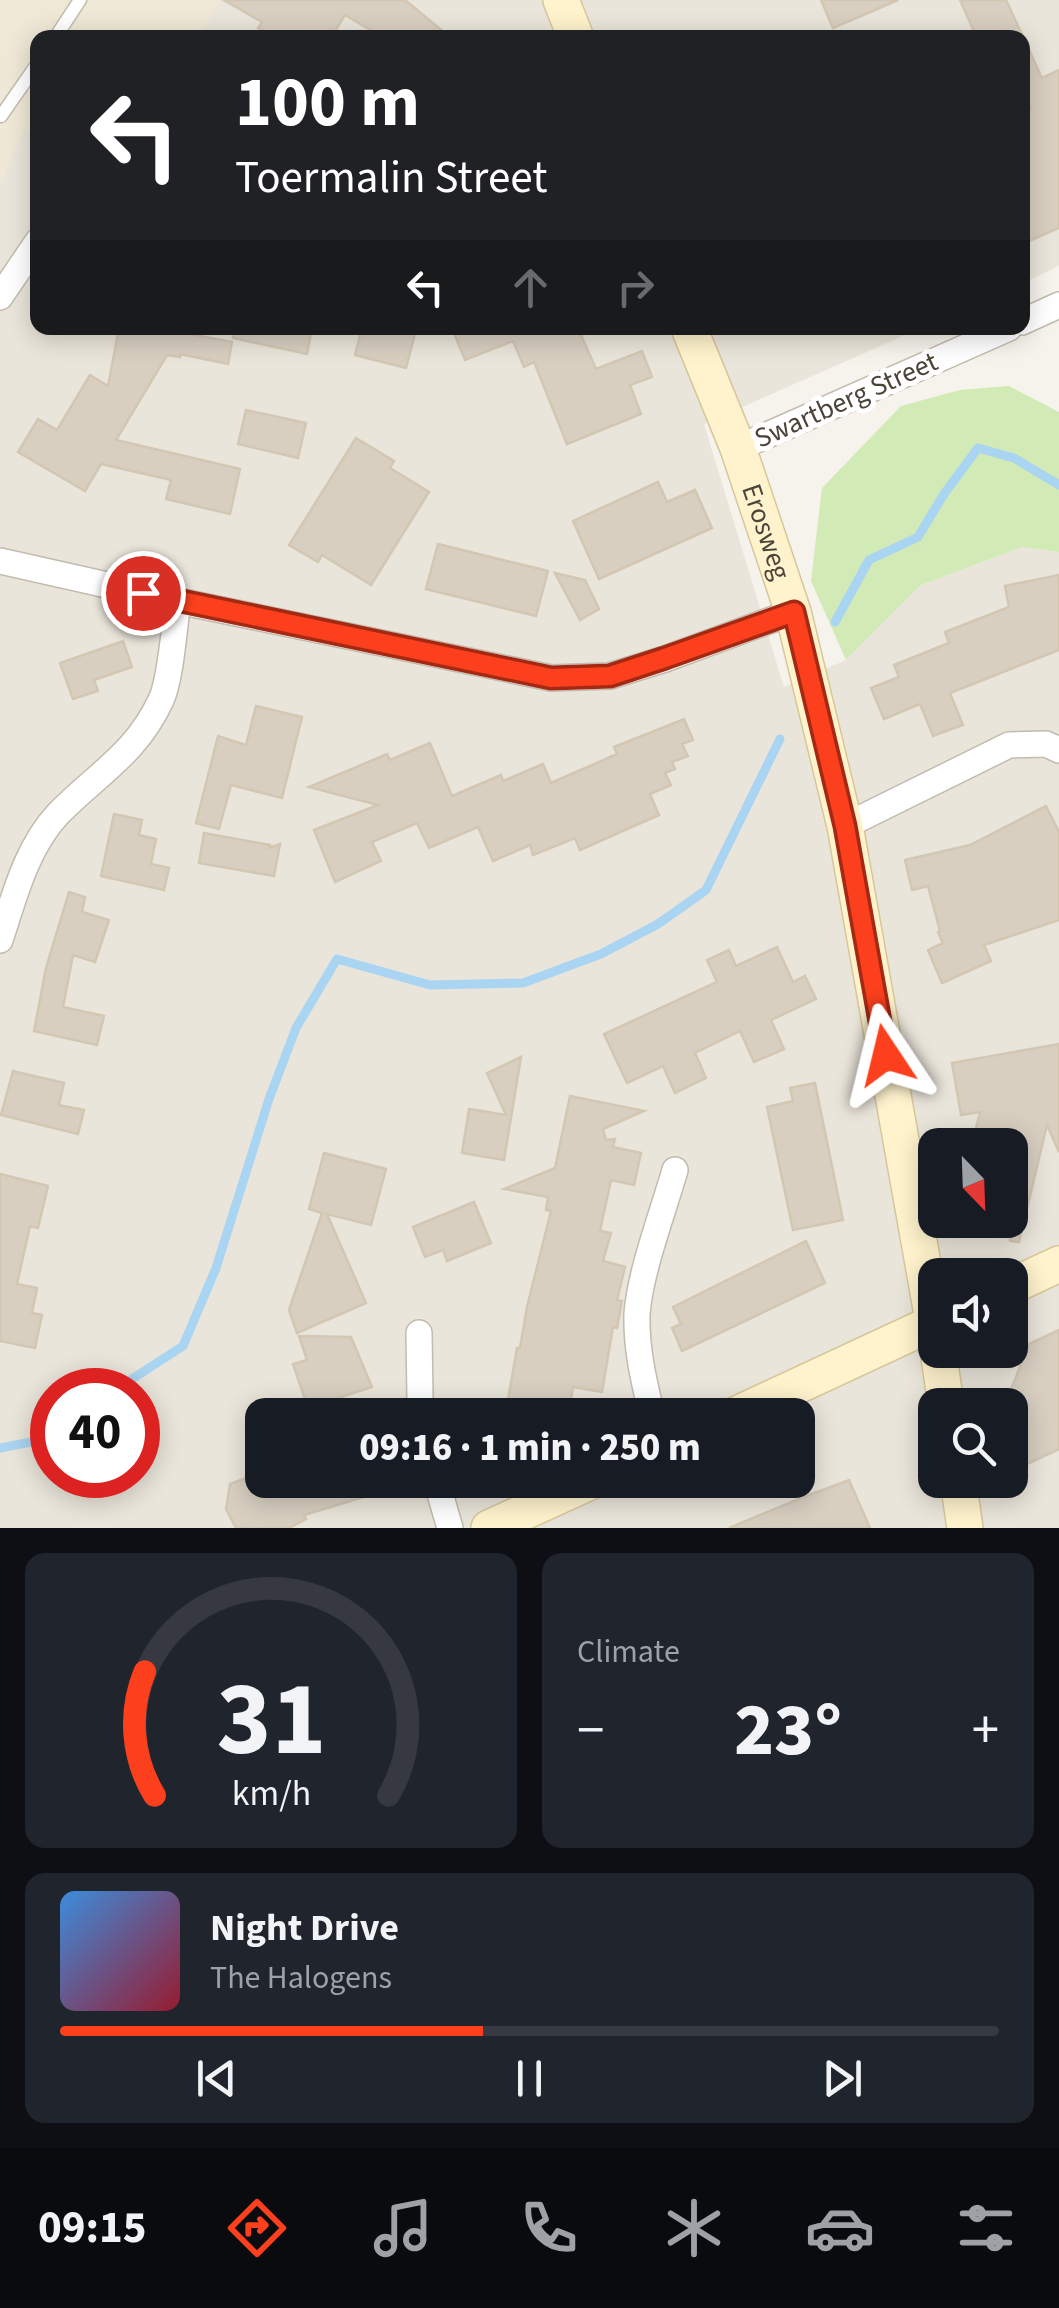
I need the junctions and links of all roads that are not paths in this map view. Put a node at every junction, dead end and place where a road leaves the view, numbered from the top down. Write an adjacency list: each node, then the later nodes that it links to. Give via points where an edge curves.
1 (80, 0): 3 (lane)
2 (562, 0): 4 (street)
3 (59, 30)
4 (573, 30)
5 (30, 73): 6 (lane)
6 (0, 116)
7 (30, 252): 8 (street)
8 (1, 293)
9 (1059, 305): 10 (street)
10 (1030, 318)
11 (692, 335): 13 (street, Erosweg)
12 (993, 335): 13 (street, Swartberg Street)
13 (738, 448): 16 (street, Erosweg)
14 (0, 561): 15 (street)
15 (178, 601): 16 (street, via 551,678 610,676); 19 (street, via 163,695 147,727 34,846)
16 (794, 612): 18 (street, Erosweg)
17 (1059, 750): 18 (street, via 1009,745)
18 (845, 826): 21 (street, Erosweg)
19 (0, 940)
20 (675, 1170): 27 (street, via 637,1312)
21 (923, 1258)
22 (1059, 1264): 23 (street)
23 (1028, 1279)
24 (918, 1329): 28 (street)
25 (419, 1333): 26 (street)
26 (420, 1398)
27 (648, 1398)
28 (771, 1398)
29 (441, 1498): 32 (street)
30 (555, 1498): 33 (street)
31 (961, 1498): 34 (street)
32 (450, 1528)
33 (489, 1528)
34 (965, 1528)

